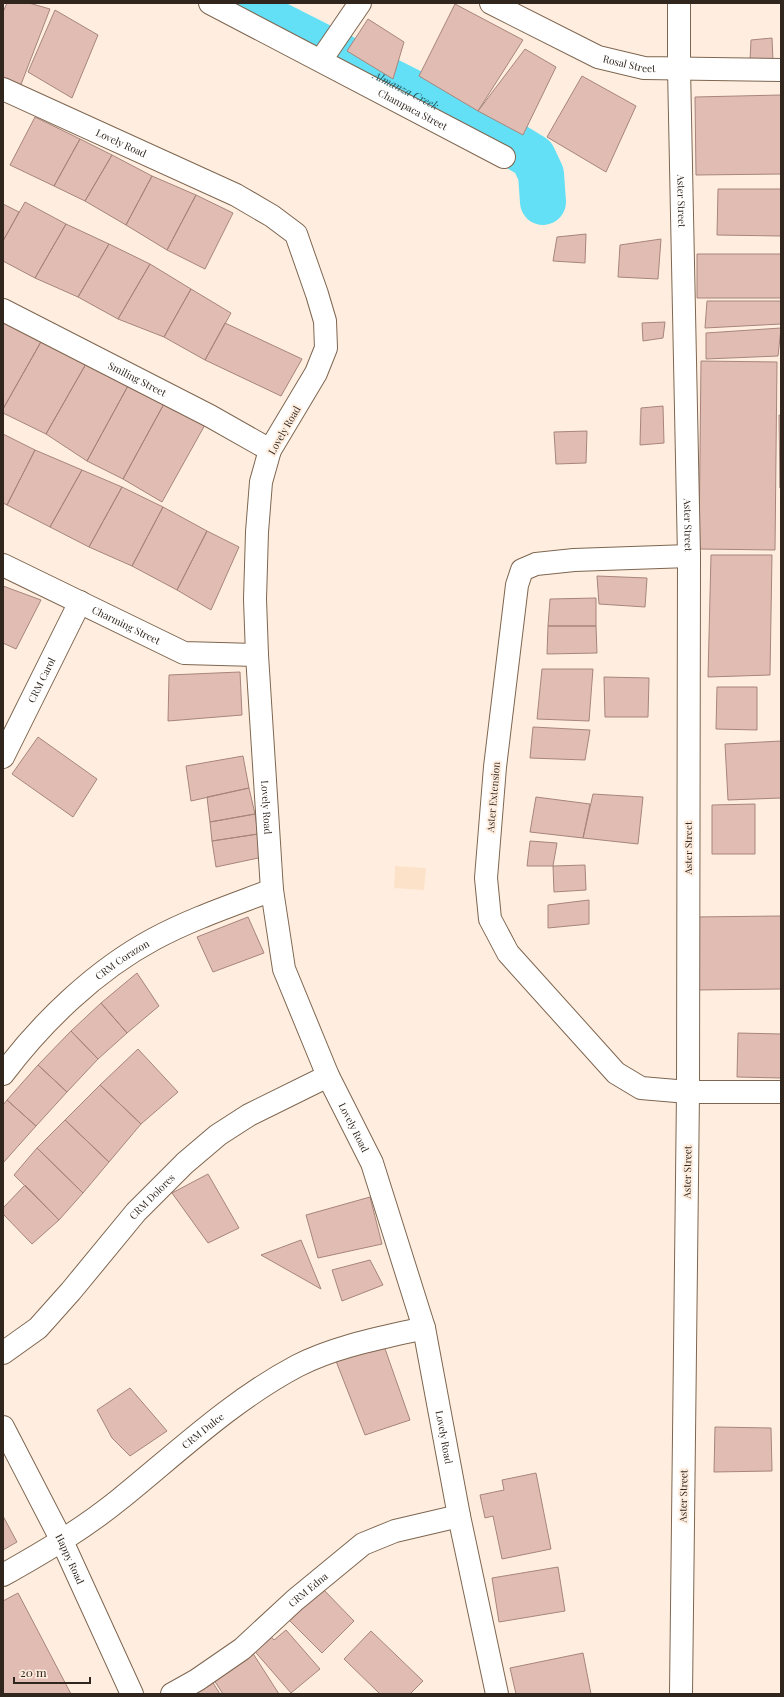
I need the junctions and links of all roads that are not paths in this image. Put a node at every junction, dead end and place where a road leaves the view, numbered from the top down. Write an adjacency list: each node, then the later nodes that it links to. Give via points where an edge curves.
1 (210, 3): 5 (street, Champaca Street)
2 (360, 3): 5 (street)
3 (491, 3): 6 (street, Rosal Street, via 598,57 644,68)
4 (679, 3): 6 (street, Aster Street)
5 (321, 60): 9 (street, Champaca Street)
6 (679, 68): 7 (street, Rosal Street); 12 (street, Aster Street)
7 (781, 70)
8 (3, 89): 11 (street, Lovely Road, via 236,195 272,216 296,234 325,321 326,348 316,373)
9 (504, 157)
10 (3, 310): 11 (street, Smiling Street, via 210,416)
11 (270, 450): 15 (street, Lovely Road, via 261,482 257,532)
12 (689, 556): 20 (street, Aster Street); 20 (street, Aster Extension, via 574,560 536,564 522,570 517,585 497,751 486,878 490,919 508,953 616,1073 641,1088)
13 (3, 565): 14 (street, Charming Street)
14 (80, 602): 15 (street, Charming Street, via 184,653); 16 (street, CRM Carol)
15 (257, 655): 17 (street, Lovely Road)
16 (3, 757)
17 (272, 890): 18 (street, CRM Corazon, via 154,939 110,967 70,1000); 19 (street, Lovely Road, via 284,969)
18 (3, 1074)
19 (328, 1076): 22 (street, Lovely Road, via 372,1163); 23 (street, CRM Dolores, via 249,1115 207,1144 136,1212 38,1328)
20 (688, 1092): 21 (street); 31 (street, Aster Street)
21 (781, 1092)
22 (424, 1328): 25 (street, Lovely Road); 26 (street, CRM Dulce, via 344,1347 298,1366 253,1392 118,1500)
23 (3, 1353)
24 (3, 1427): 26 (street, Happy Road)
25 (459, 1516): 29 (street, CRM Edna, via 395,1531 363,1544 242,1649); 30 (street, Lovely Road)
26 (62, 1541): 27 (street, CRM Dulce); 28 (street, Happy Road)
27 (3, 1575)
28 (132, 1694)
29 (172, 1694)
30 (497, 1694)
31 (681, 1694)

